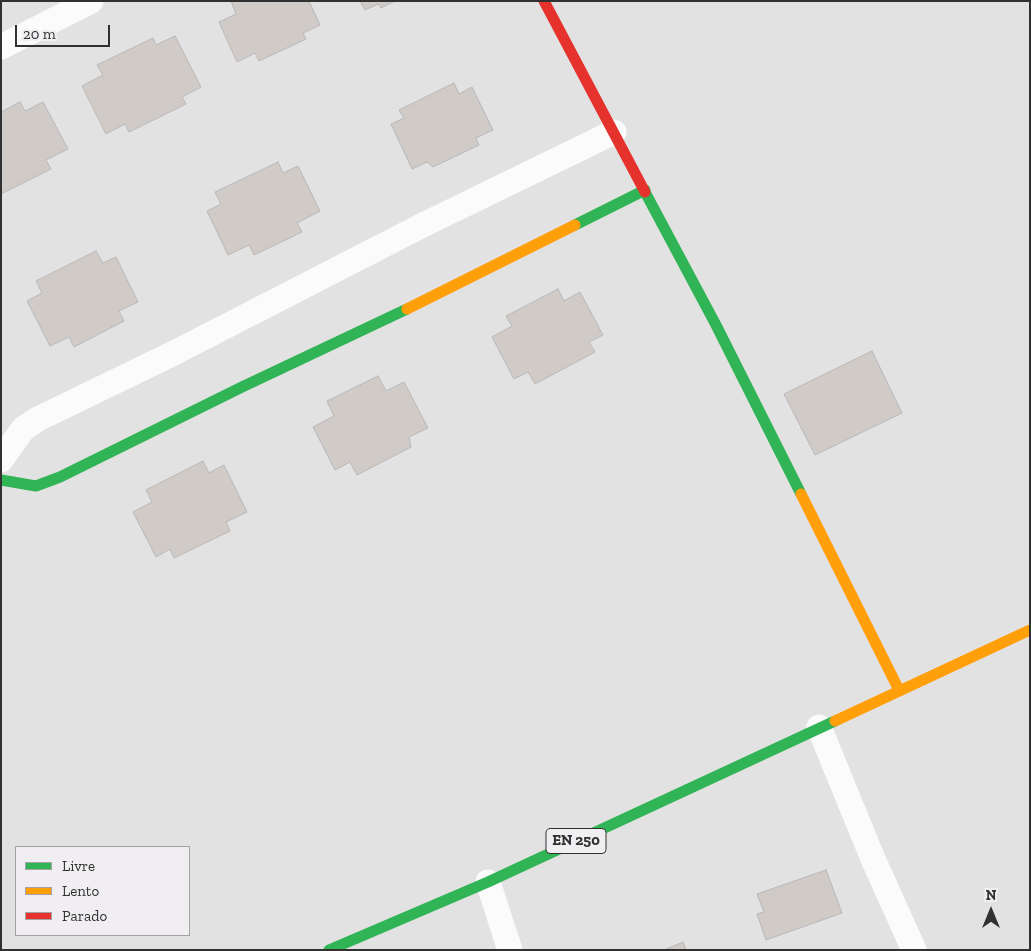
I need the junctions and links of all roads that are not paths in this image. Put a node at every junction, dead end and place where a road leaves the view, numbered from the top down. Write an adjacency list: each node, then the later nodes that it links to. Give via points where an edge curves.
1 (91, 1): 3 (street)
2 (544, 1): 4 (street)
3 (1, 47)
4 (614, 132): 5 (street); 6 (street, via 38,419 22,429)
5 (645, 190): 7 (street, via 378,324 60,477 36,486); 9 (street)
6 (1, 460)
7 (1, 480)
8 (1030, 630): 9 (street, EN 250)
9 (899, 690): 10 (street, EN 250)
10 (819, 727): 11 (street, EN 250); 14 (street)
11 (488, 882): 12 (street, EN 250); 13 (street)
12 (330, 950)
13 (510, 950)
14 (914, 950)

